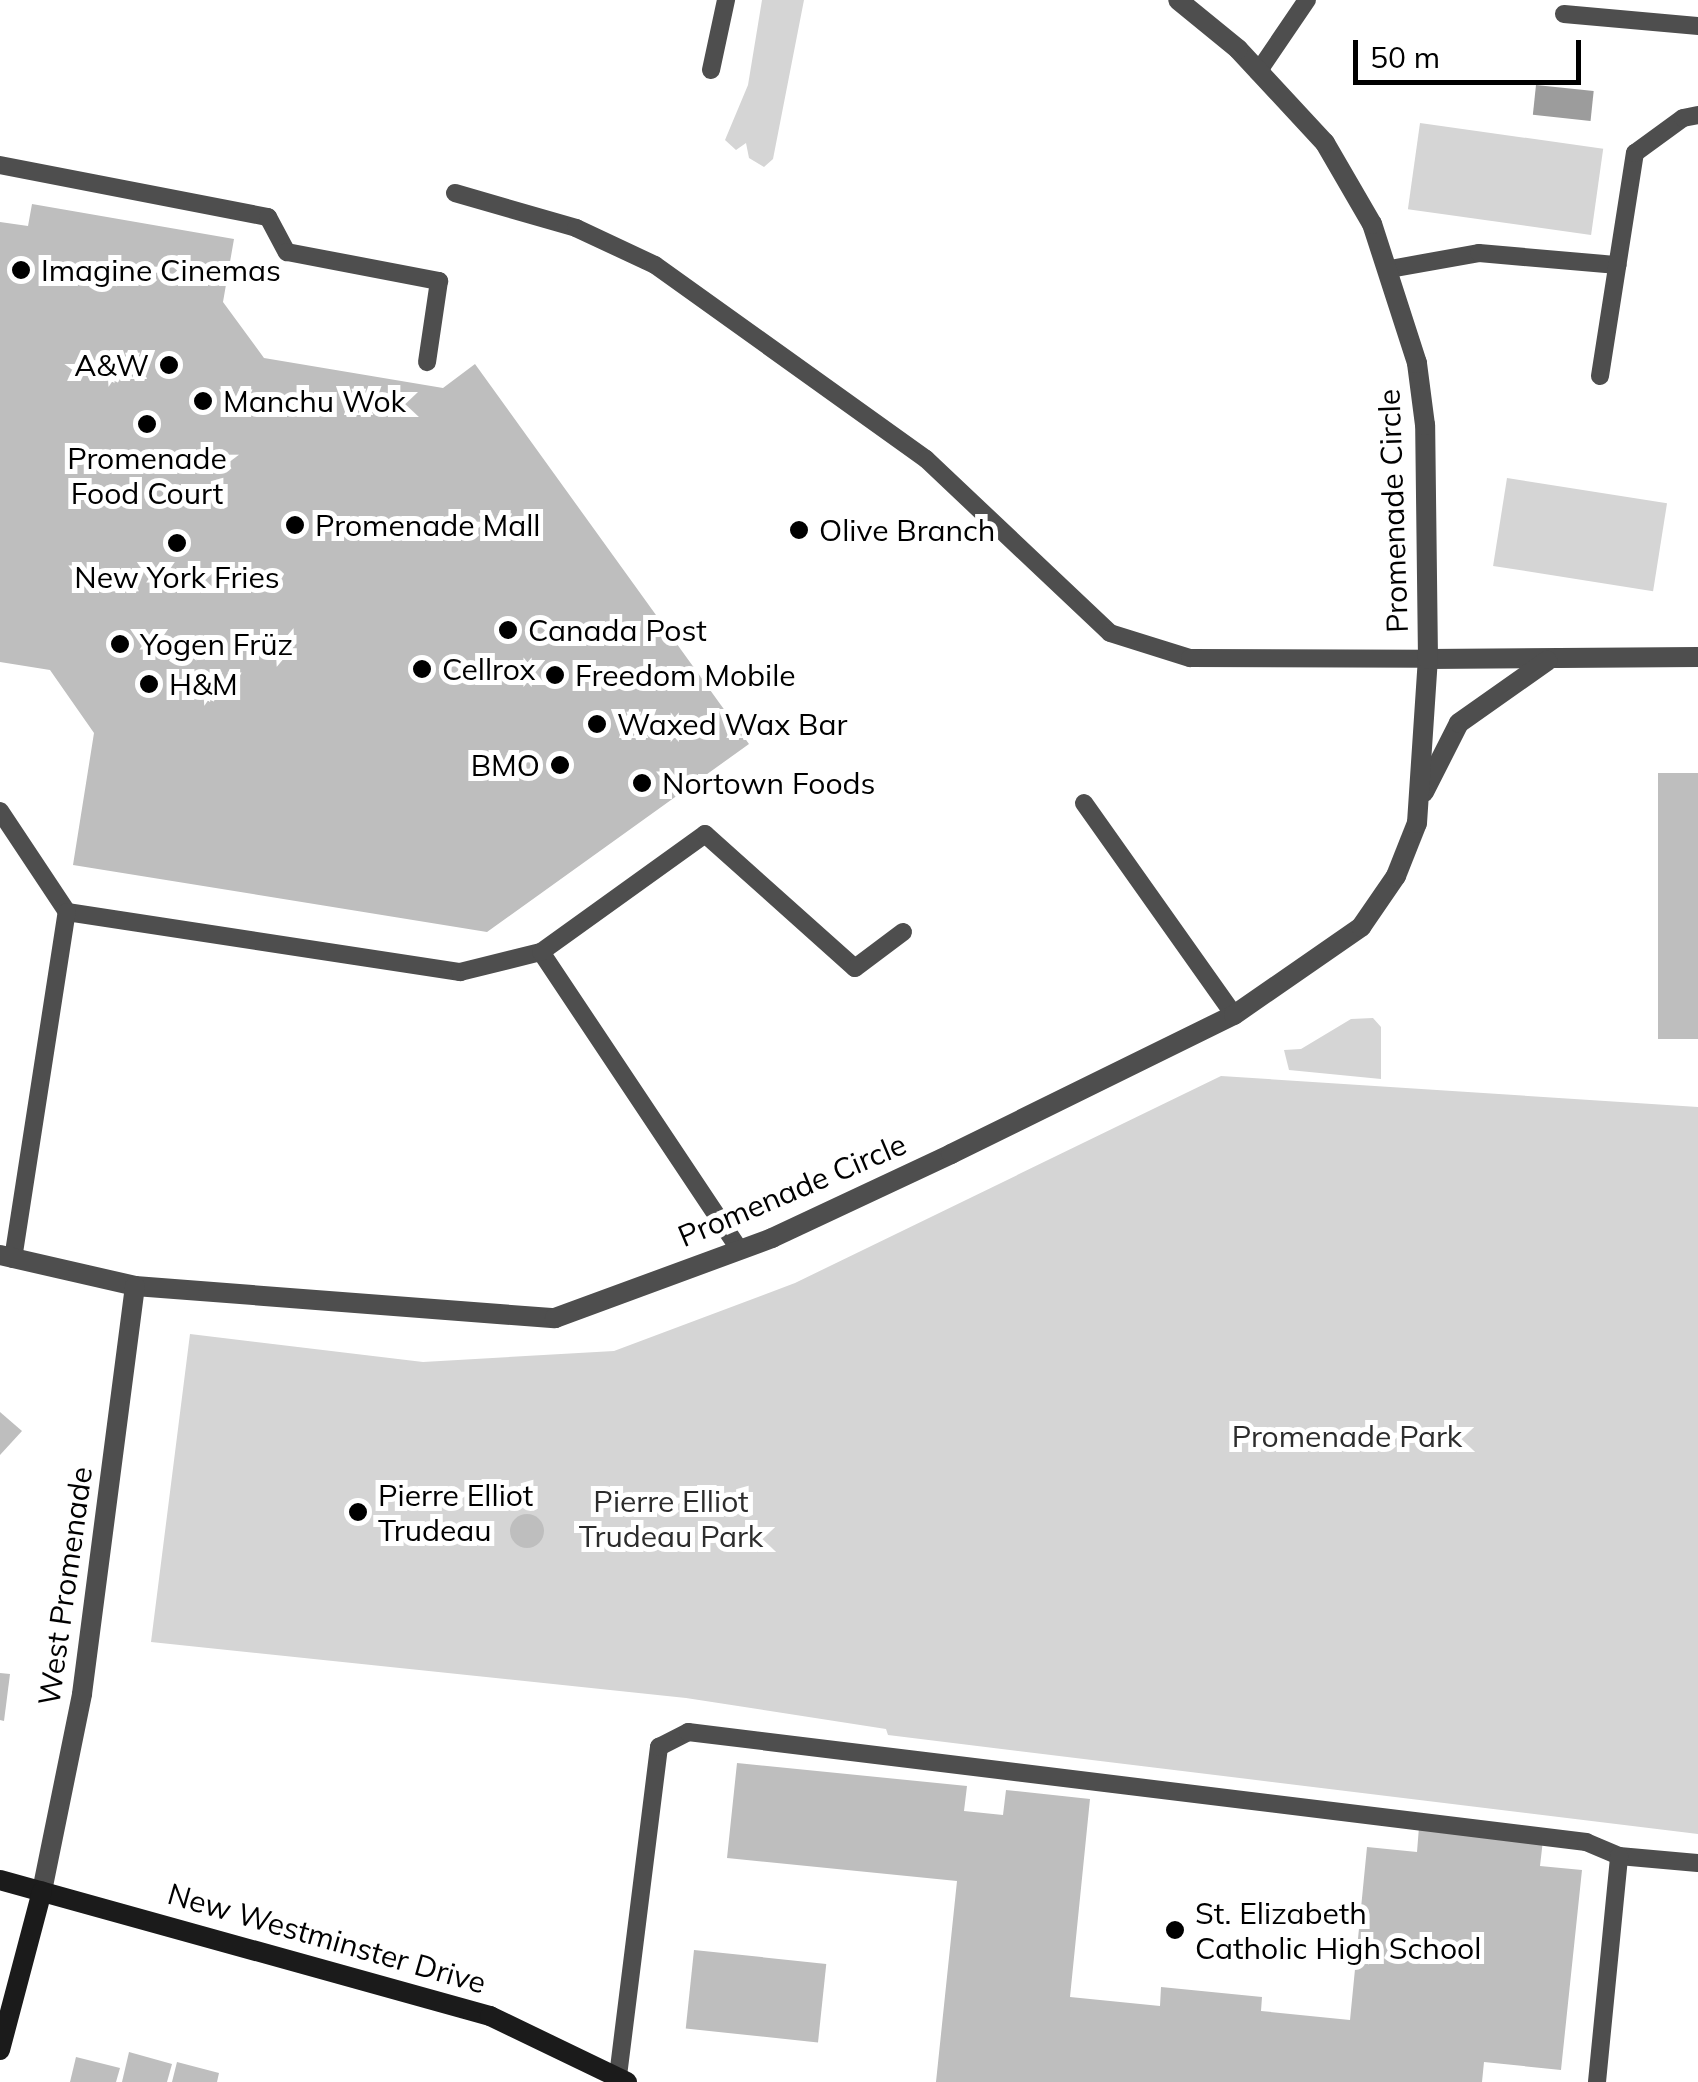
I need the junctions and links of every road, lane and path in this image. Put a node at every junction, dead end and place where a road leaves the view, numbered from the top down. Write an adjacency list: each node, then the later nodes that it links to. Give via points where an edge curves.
1 (726, 0): 6 (lane)
2 (1178, 0): 7 (street, Promenade Circle)
3 (1307, 0): 7 (lane)
4 (1564, 14): 5 (lane)
5 (1698, 26)
6 (711, 70)
7 (1258, 72): 12 (street, Promenade Circle, via 1326,143)
8 (1698, 115): 11 (lane, via 1635,153)
9 (0, 165): 13 (lane, via 268,216 287,252 439,281)
10 (454, 193): 16 (lane, via 576,228 655,265 926,459 1110,633 1190,658)
11 (1617, 266): 12 (lane, via 1480,252); 14 (lane)
12 (1390, 268): 16 (street, Promenade Circle, via 1417,363 1425,425)
13 (427, 362)
14 (1600, 376)
15 (1698, 657): 17 (street)
16 (1428, 659): 17 (street); 19 (street, Promenade Circle)
17 (1551, 659): 19 (street, Promenade Circle, via 1494,692 1459,723)
18 (1084, 803): 24 (lane)
19 (1418, 803): 24 (street, Promenade Circle, via 1396,876 1361,927)
20 (0, 811): 21 (lane)
21 (67, 912): 23 (lane, via 460,972); 26 (lane)
22 (903, 932): 23 (lane, via 855,968 706,834)
23 (541, 952): 25 (lane)
24 (1234, 1015): 25 (street, Promenade Circle)
25 (738, 1249): 27 (street, Promenade Circle, via 555,1318)
26 (7, 1257): 27 (street, Promenade Circle)
27 (135, 1286): 31 (street, West Promenade, via 82,1694)
28 (1620, 1856): 29 (lane); 33 (lane, via 1586,1842 688,1732 659,1748); 34 (lane)
29 (1698, 1863)
30 (0, 1880): 31 (street, New Westminster Drive)
31 (42, 1891): 32 (street); 33 (street, New Westminster Drive, via 490,2016)
32 (0, 2050)
33 (622, 2079)
34 (1597, 2082)

